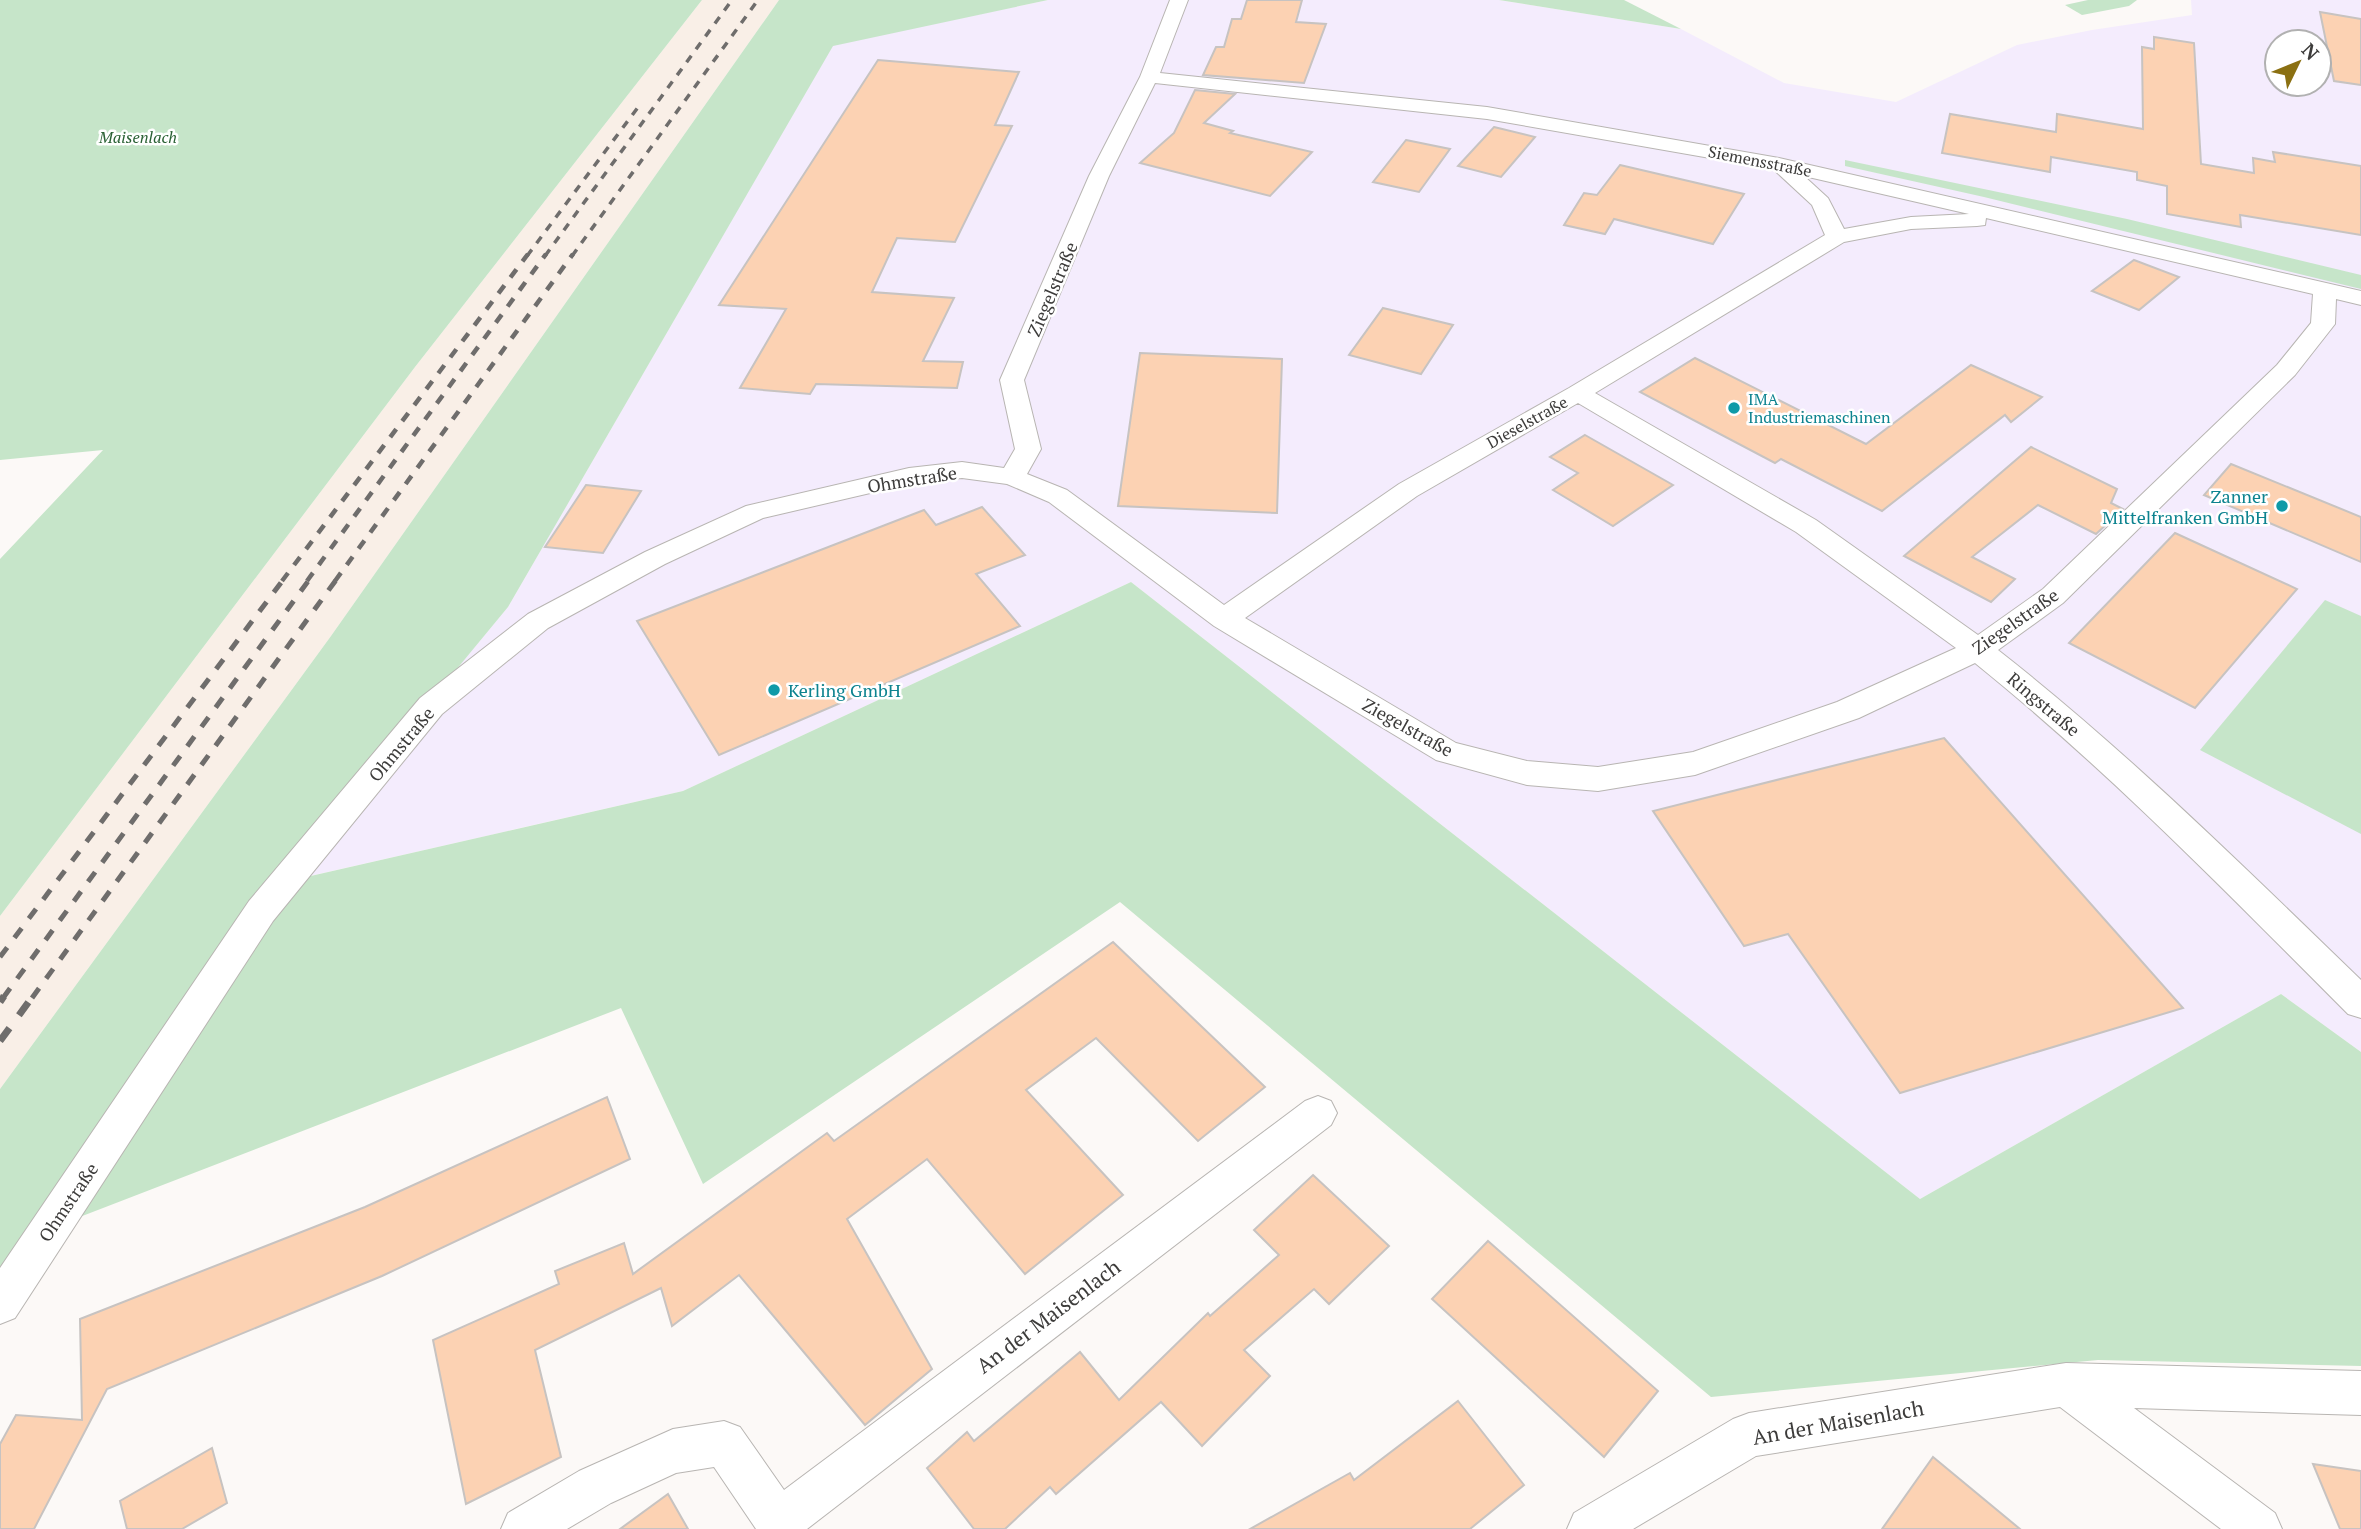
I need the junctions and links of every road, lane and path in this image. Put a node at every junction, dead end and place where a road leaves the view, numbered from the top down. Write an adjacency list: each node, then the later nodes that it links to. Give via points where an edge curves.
1 (1179, 0): 2 (street, Ziegelstraße)
2 (1149, 77): 3 (street, Siemensstraße, via 1487,113); 9 (street, Ziegelstraße, via 1098,176 1012,380 1028,449)
3 (1779, 164): 4 (street, Siemensstraße); 5 (street, via 1821,202)
4 (2016, 218): 5 (street, Dieselstraße, via 1911,223); 6 (street, Siemensstraße)
5 (1837, 237): 8 (street, Dieselstraße)
6 (2325, 289): 7 (street, Siemensstraße); 11 (street, Ziegelstraße, via 2323,324 2286,370 2053,596)
7 (2361, 298)
8 (1578, 393): 10 (street, Dieselstraße, via 1408,490); 11 (street, Ringstraße, via 1806,526)
9 (1012, 477): 10 (street, Ziegelstraße, via 1058,496); 14 (street, Ohmstraße, via 962,470 909,476 755,512 655,558 538,621 431,706 261,911)
10 (1224, 619): 11 (street, Ziegelstraße, via 1447,752 1527,773 1598,779 1695,763 1848,710)
11 (1978, 650): 12 (street, Ringstraße, via 2061,716 2167,813)
12 (2361, 1003)
13 (1318, 1113): 17 (street, An der Maisenlach, via 971,1373)
14 (0, 1304)
15 (2066, 1385): 16 (street, An der Maisenlach); 19 (street, An der Maisenlach, via 1749,1435); 20 (street)
16 (2361, 1393)
17 (781, 1525): 18 (street, An der Maisenlach, via 724,1443 673,1451 595,1487)
18 (524, 1529)
19 (1590, 1529)
20 (2259, 1529)

